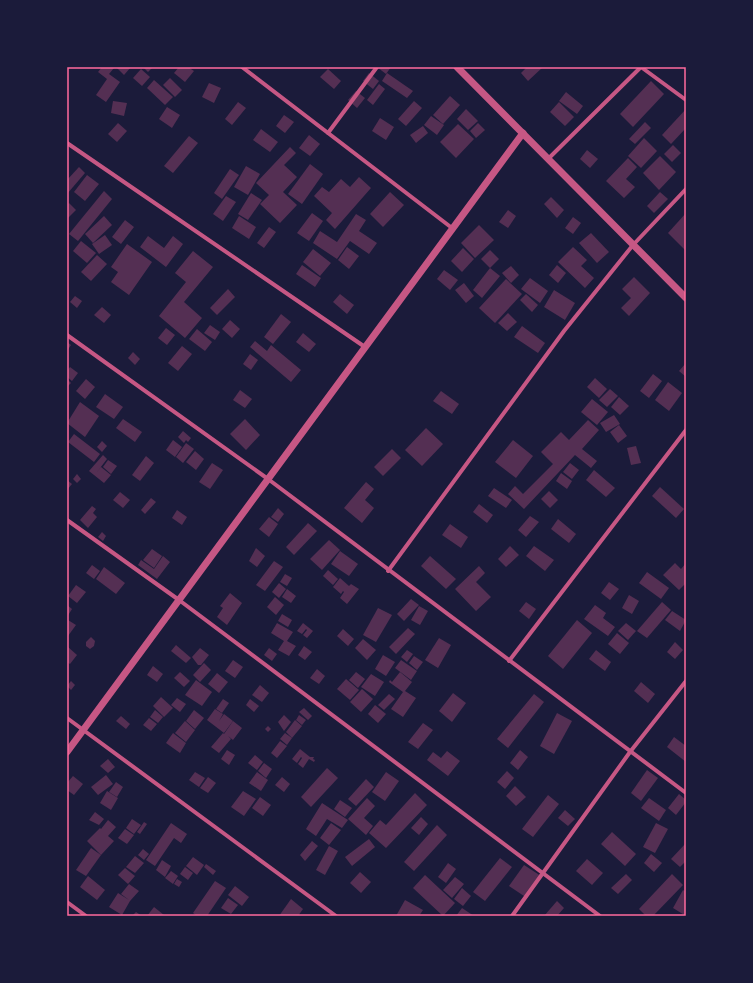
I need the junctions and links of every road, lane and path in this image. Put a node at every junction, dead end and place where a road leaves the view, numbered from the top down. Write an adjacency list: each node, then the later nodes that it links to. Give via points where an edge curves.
1 (242, 67): 6 (street)
2 (377, 67): 6 (street)
3 (457, 67): 7 (street)
4 (641, 67): 5 (street); 9 (street)
5 (686, 100)
6 (328, 133): 11 (street)
7 (523, 133): 9 (street); 11 (street)
8 (67, 143): 15 (street)
9 (548, 159): 12 (street)
10 (686, 189): 12 (street)
11 (452, 228): 15 (street)
12 (633, 245): 13 (street); 19 (street, via 564,331)
13 (686, 298)
14 (67, 335): 17 (street)
15 (365, 347): 17 (street)
16 (686, 430): 21 (street)
17 (268, 478): 19 (street); 20 (street)
18 (67, 520): 20 (street)
19 (388, 571): 21 (street)
20 (179, 600): 24 (street); 28 (street)
21 (509, 662): 26 (street)
22 (686, 681): 26 (street)
23 (67, 718): 24 (street)
24 (83, 730): 25 (street); 31 (street)
25 (67, 752)
26 (630, 752): 27 (street); 28 (street)
27 (686, 794)
28 (543, 873): 32 (street); 33 (street)
29 (67, 902): 30 (street)
30 (86, 916)
31 (336, 916)
32 (512, 916)
33 (600, 916)

